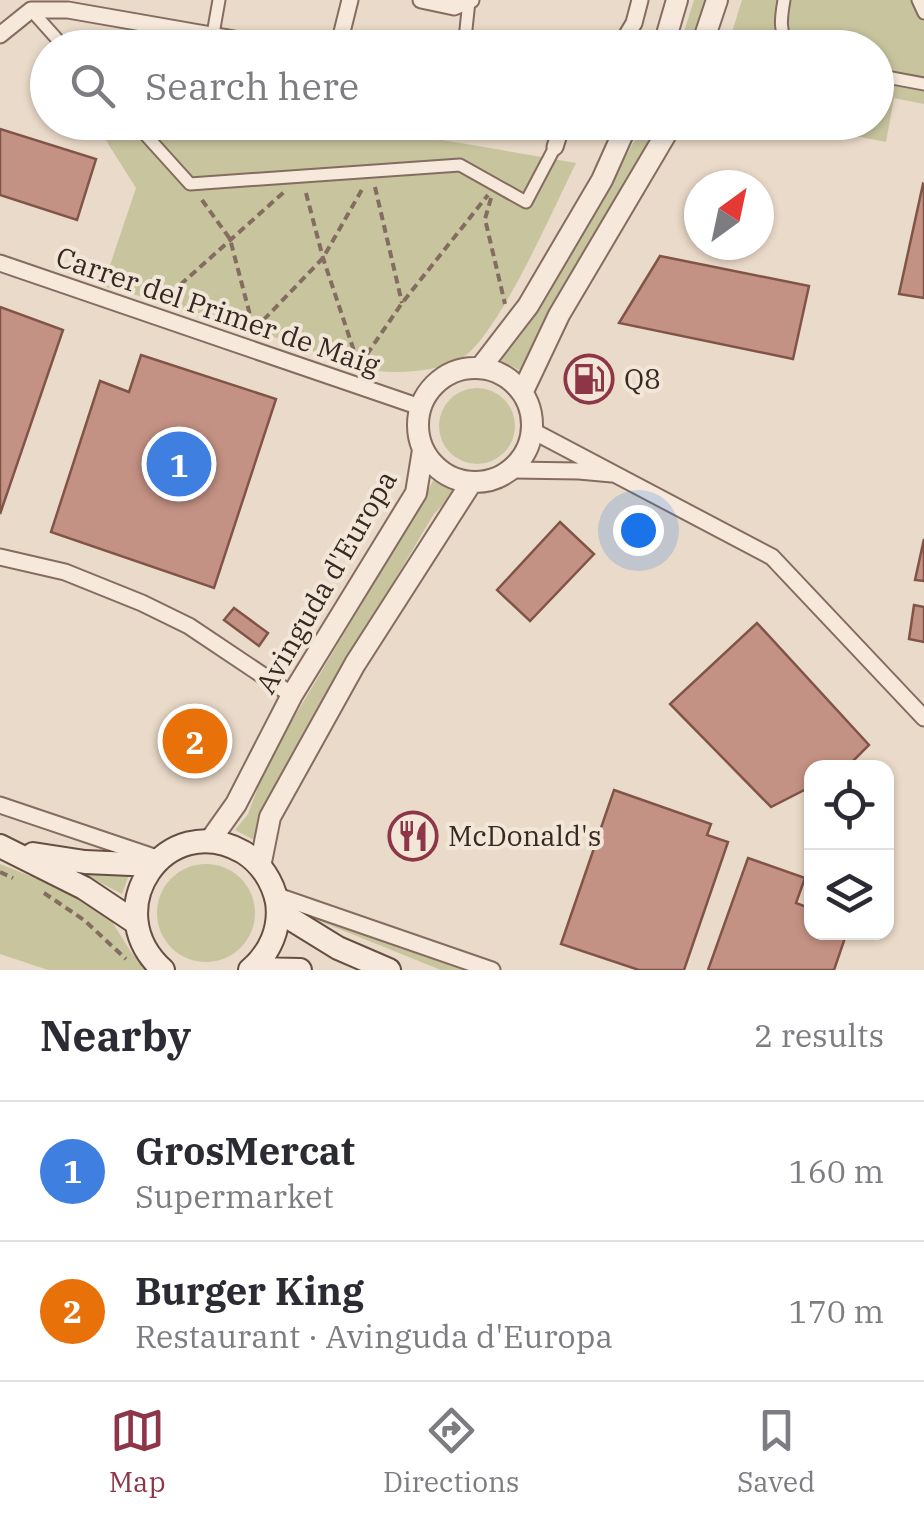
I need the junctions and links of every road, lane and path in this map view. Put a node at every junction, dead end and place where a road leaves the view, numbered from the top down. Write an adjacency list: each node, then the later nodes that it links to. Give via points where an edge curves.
1 (219, 0): 14 (street)
2 (350, 0): 15 (street)
3 (421, 0): 9 (street, via 454,7)
4 (640, 0): 17 (street)
5 (677, 0): 18 (street)
6 (717, 0): 19 (street)
7 (784, 0): 20 (street)
8 (918, 0): 11 (street)
9 (470, 1): 16 (street)
10 (27, 5): 12 (street); 13 (street); 21 (street)
11 (924, 14)
12 (49, 30)
13 (189, 30)
14 (214, 30)
15 (342, 30)
16 (466, 30)
17 (630, 30)
18 (668, 30)
19 (707, 30)
20 (782, 30)
21 (0, 35)
22 (894, 78): 23 (street)
23 (924, 84)
24 (150, 140): 31 (street)
25 (557, 140): 28 (street)
26 (620, 140): 39 (street, via 528,306)
27 (661, 140): 40 (street, via 559,315)
28 (555, 147): 32 (street, via 526,202)
29 (371, 173): 30 (street); 32 (street, via 460,164); 34 (path); 37 (path)
30 (302, 177): 31 (street); 33 (path); 34 (path)
31 (190, 184): 33 (path)
32 (495, 186): 37 (path); 38 (path, via 484,218)
33 (230, 239): 34 (path, via 254,330); 36 (path)
34 (323, 258): 37 (path, via 359,366)
35 (0, 263): 41 (street, Carrer del Primer de Maig)
36 (161, 302)
37 (402, 303)
38 (505, 304)
39 (481, 368): 40 (street, via 505,375); 41 (street, via 436,382)
40 (523, 391): 42 (street)
41 (420, 407): 43 (street)
42 (533, 431): 44 (street); 45 (street)
43 (423, 450): 46 (street, via 445,474); 48 (street, Avinguda d'Europa, via 416,492)
44 (513, 470): 45 (street); 46 (street)
45 (621, 475): 49 (street, via 772,557)
46 (471, 483): 54 (street, via 286,787 270,817)
47 (0, 557): 48 (street, via 65,572 142,603)
48 (292, 695): 51 (street, Avinguda d'Europa)
49 (924, 718)
50 (0, 805): 53 (street)
51 (209, 842): 53 (main road, via 186,845); 54 (main road, via 237,849)
52 (7, 849): 53 (main road, via 86,862); 59 (main road)
53 (157, 862): 59 (main road, via 140,888)
54 (260, 866): 58 (main road)
55 (0, 872): 56 (path)
56 (15, 879)
57 (31, 887): 60 (path, via 84,920)
58 (276, 903): 62 (main road, via 272,943); 64 (main road, via 338,948); 65 (street)
59 (135, 922): 61 (main road)
60 (128, 962)
61 (160, 969)
62 (251, 969): 63 (main road)
63 (300, 970)
64 (390, 970)
65 (492, 970)

